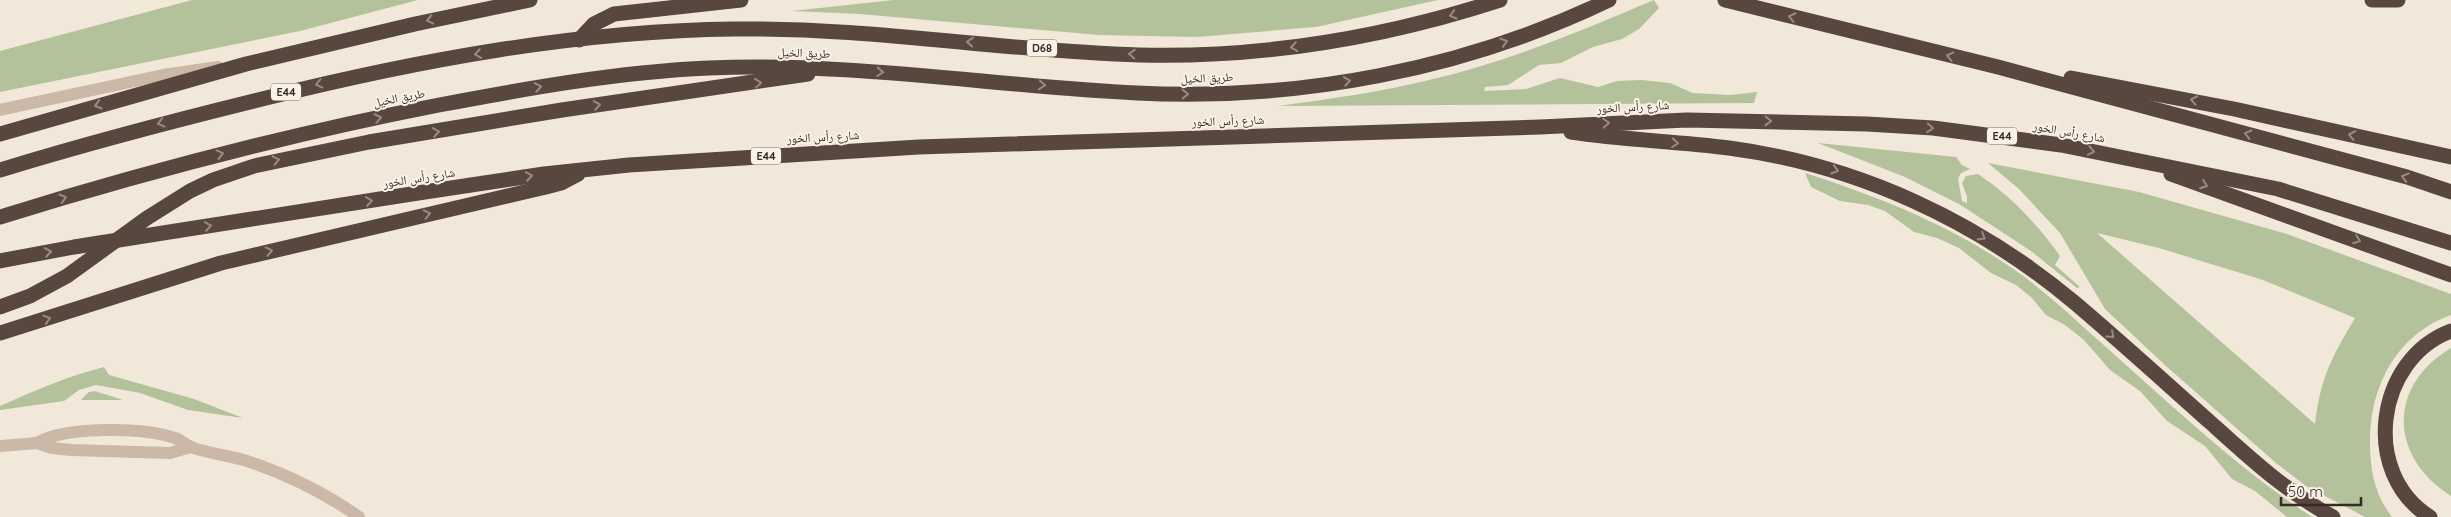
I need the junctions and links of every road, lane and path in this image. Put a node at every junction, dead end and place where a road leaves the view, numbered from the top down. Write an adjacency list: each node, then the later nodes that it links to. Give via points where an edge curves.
1 (530, 0): 9 (highway, one-way to 9)
2 (742, 0): 8 (highway, via 614,14 594,24)
3 (1500, 0): 8 (highway, طريق الخيل / D68, one-way to 8, via 1378,34 1283,49 1215,54 1099,53 885,34 783,29 680,31)
4 (1609, 0): 11 (highway, طريق الخيل, one-way to 4, via 1101,91 1220,93 1284,89 1418,67 1482,50)
5 (1725, 0): 10 (highway, one-way to 5)
6 (2372, 0): 7 (highway)
7 (2398, 0)
8 (578, 40): 18 (highway, طريق الخيل / E44, one-way to 18, via 451,58 318,84 172,120)
9 (246, 64): 12 (street, via 163,75); 14 (highway, one-way to 14)
10 (1998, 67): 16 (highway, one-way to 10, via 2183,98); 19 (highway, one-way to 10, via 2407,177)
11 (832, 69): 20 (highway, طريق الخيل, one-way to 11, via 157,171 289,138 553,84 708,68); 24 (highway, one-way to 11, via 30,296 67,276 166,205 213,180 254,166 369,142 621,101 785,79)
12 (0, 110)
13 (1540, 127): 15 (highway, شارع رأس الخور / E44, one-way to 15, via 1687,120 1867,124 1997,135); 17 (highway, شارع رأس الخور / E44, via 909,148); 33 (highway, one-way to 33, via 1784,157 1876,184 1940,213 2001,248 2051,283 2255,464)
14 (0, 134)
15 (2125, 157): 21 (highway, شارع رأس الخور / E44, via 2278,189); 23 (highway, one-way to 23)
16 (2451, 158)
17 (586, 169): 22 (highway, شارع رأس الخور / E44, one-way to 17); 26 (highway, one-way to 17, via 212,265 546,187)
18 (0, 170)
19 (2451, 192)
20 (0, 217)
21 (2451, 243)
22 (0, 261)
23 (2451, 275)
24 (0, 307)
25 (2451, 331): 34 (highway, via 2426,345 2407,362 2394,384 2387,408 2385,434 2388,457 2409,499)
26 (0, 333)
27 (133, 432): 28 (street, via 65,432); 30 (street, via 170,436); 31 (street)
28 (37, 443): 29 (street); 31 (street, via 66,450)
29 (0, 446)
30 (191, 447): 31 (street, via 170,453); 32 (street, via 278,473)
31 (133, 451)
32 (359, 517)
33 (2333, 517)
34 (2430, 517)

